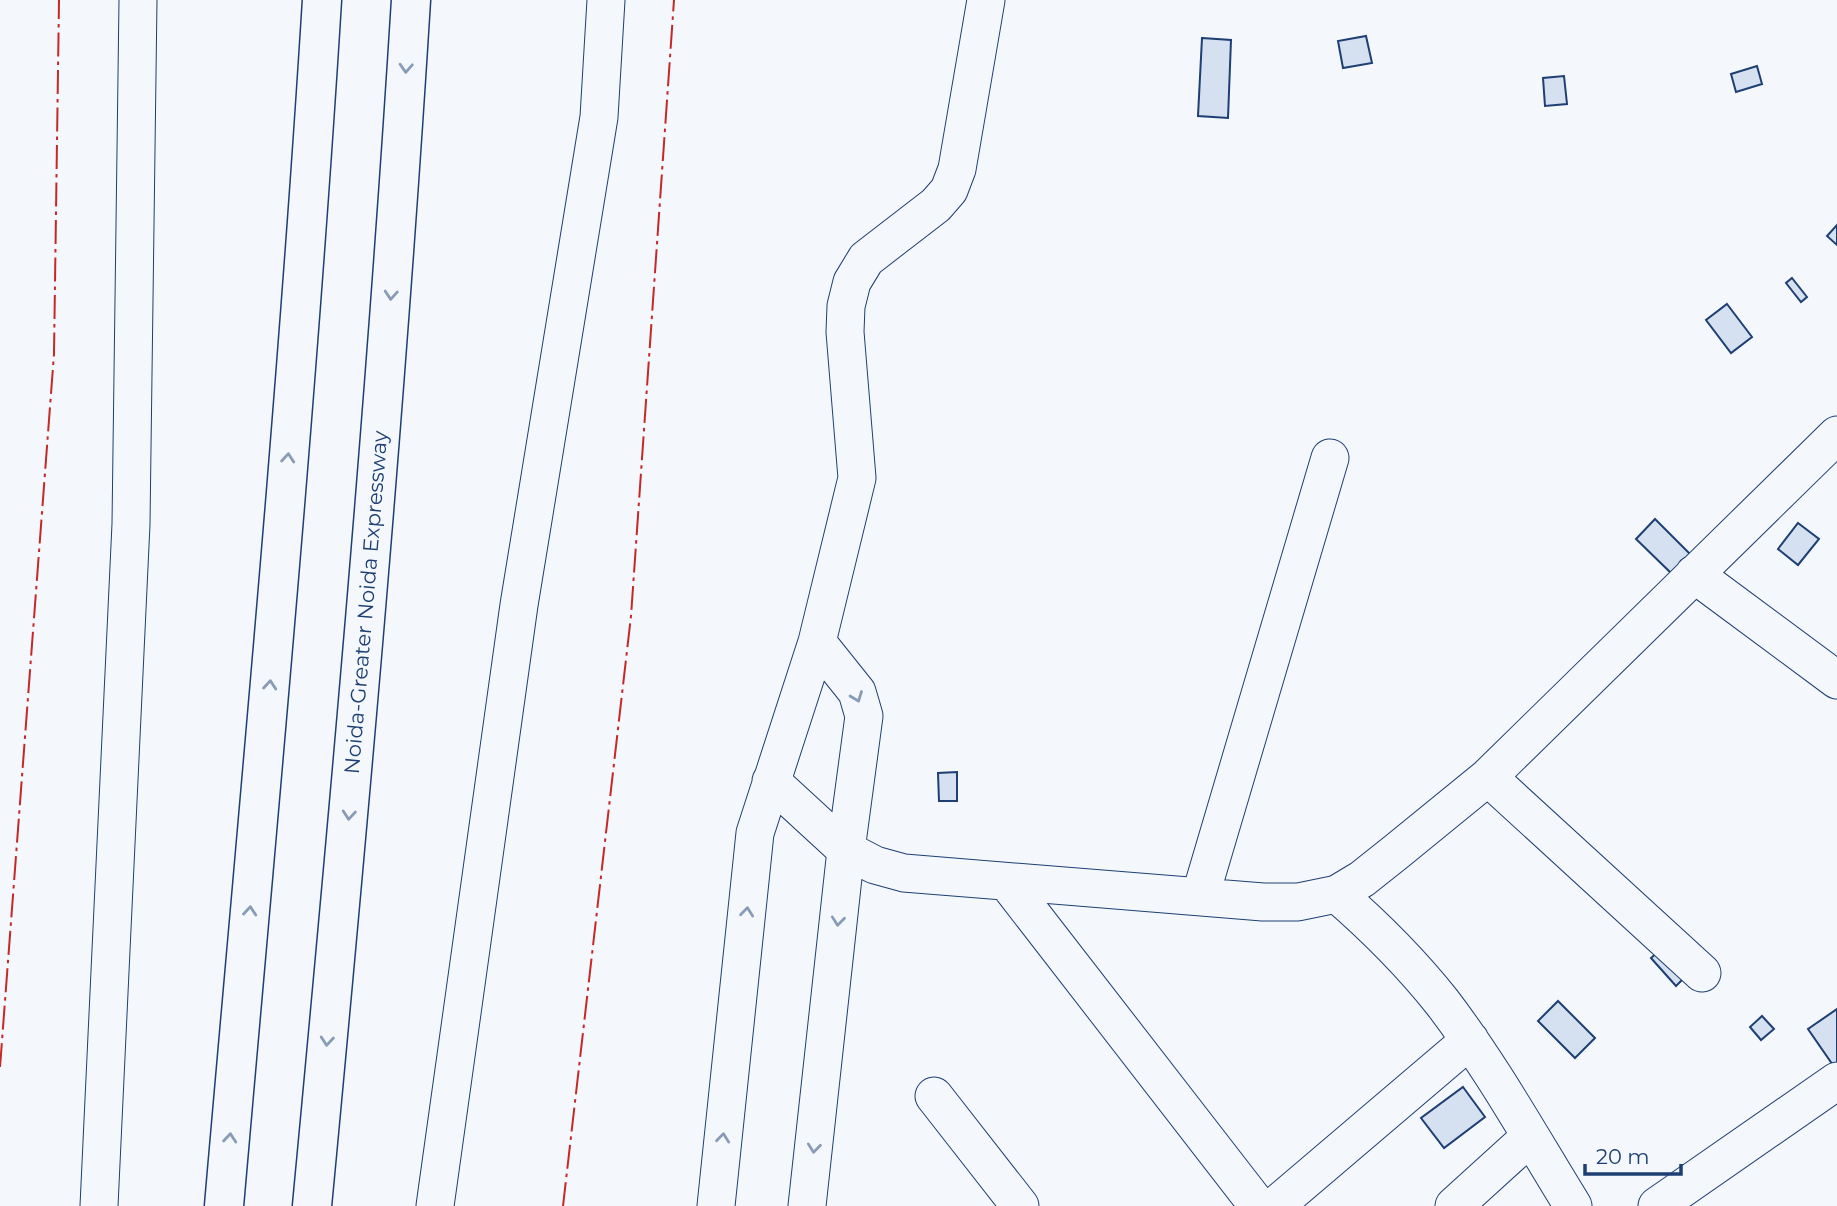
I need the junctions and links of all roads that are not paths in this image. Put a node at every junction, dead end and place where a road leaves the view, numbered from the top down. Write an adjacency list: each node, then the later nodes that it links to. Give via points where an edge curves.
1 (138, 0): 22 (street, via 131,524)
2 (322, 0): 23 (highway, one-way to 2, via 274,635)
3 (411, 0): 24 (highway, Noida-Greater Noida Expressway, one-way to 24, via 361,682)
4 (607, 0): 25 (street, via 599,117 519,605)
5 (986, 0): 9 (street, via 957,169 949,190 866,259 852,282 845,332 857,478)
6 (1837, 435): 8 (street)
7 (1329, 458): 16 (street)
8 (1694, 574): 10 (street); 11 (street)
9 (817, 642): 12 (street); 13 (street, one-way to 13, via 857,692 863,716)
10 (1837, 680)
11 (1488, 777): 15 (street); 17 (street)
12 (771, 781): 13 (street); 26 (street, one-way to 12, via 755,833)
13 (846, 850): 14 (street, via 904,873); 27 (street, one-way to 27)
14 (1007, 882): 16 (street); 29 (street)
15 (1337, 894): 16 (street, via 1298,902); 18 (street, via 1379,931)
16 (1199, 897)
17 (1702, 973)
18 (1470, 1040): 21 (street); 30 (street)
19 (1837, 1081): 33 (street)
20 (934, 1096): 28 (street)
21 (1530, 1137): 31 (street); 32 (street)
22 (99, 1206)
23 (224, 1206)
24 (312, 1206)
25 (435, 1206)
26 (716, 1206)
27 (807, 1206)
28 (1020, 1206)
29 (1258, 1206)
30 (1275, 1206)
31 (1454, 1206)
32 (1573, 1206)
33 (1657, 1206)

